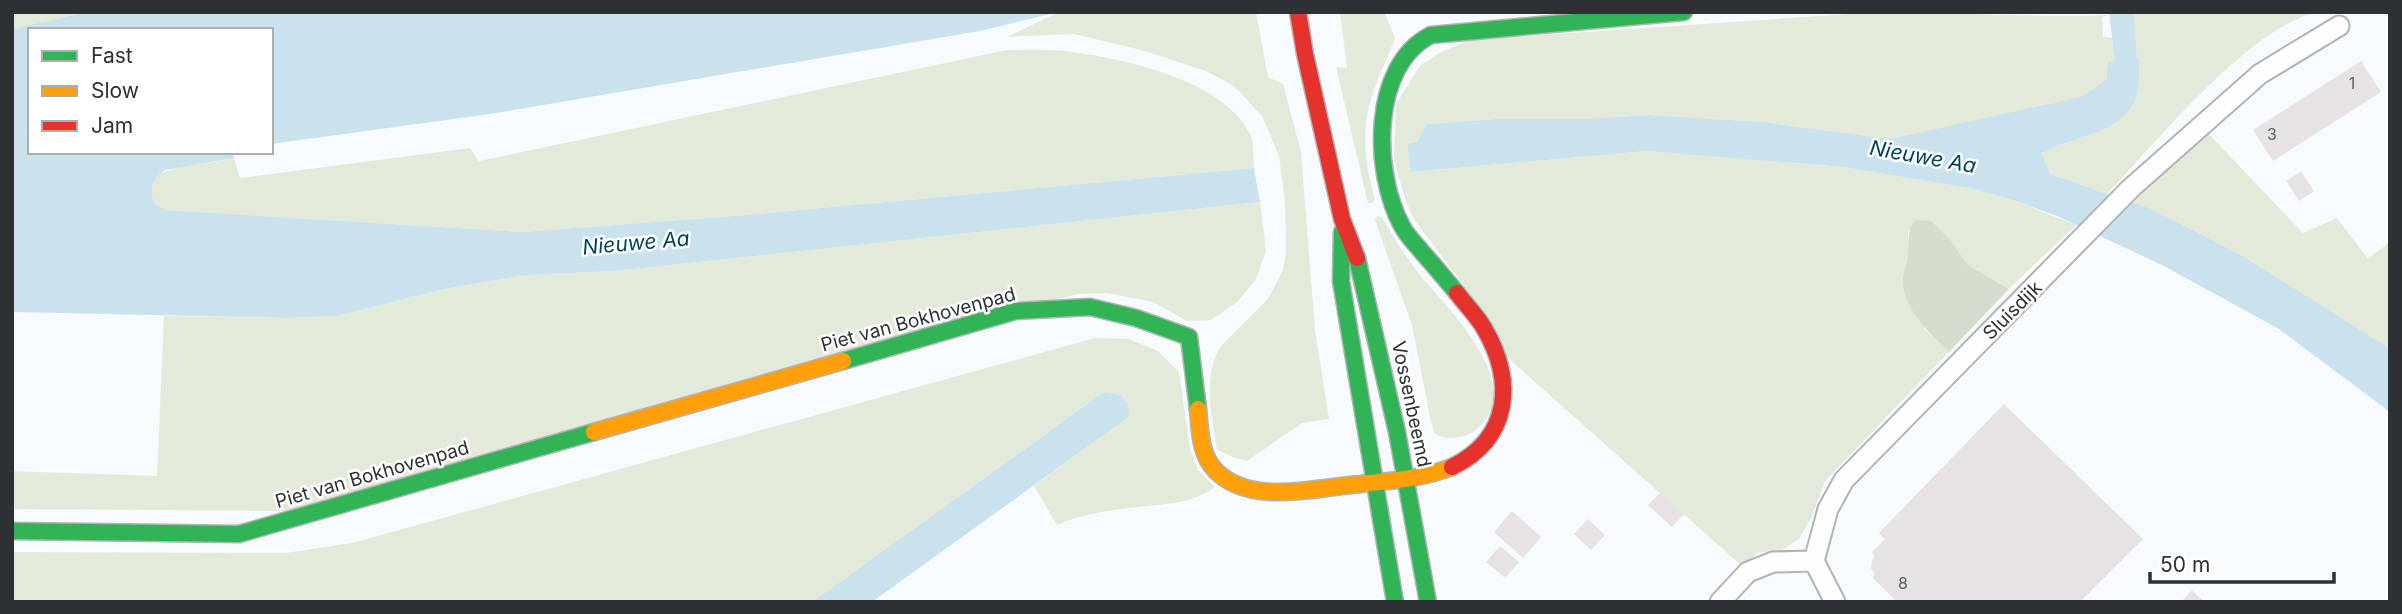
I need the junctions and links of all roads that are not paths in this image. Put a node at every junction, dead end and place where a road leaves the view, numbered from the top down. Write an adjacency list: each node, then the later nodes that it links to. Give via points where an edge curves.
1 (1298, 12): 4 (street, Vossenbeemd)
2 (1684, 12): 5 (street, Piet van Bokhovenpad, via 1431,35 1414,42 1398,66 1382,125 1382,161 1390,199 1403,229 1483,326 1500,363 1506,392 1492,436 1481,447 1460,464)
3 (2339, 26): 8 (street, Sluisdijk, via 2260,74 2131,188 1844,480 1828,509)
4 (1342, 219): 5 (street, Vossenbeemd, via 1361,268); 6 (street, Vossenbeemd, via 1341,281)
5 (1406, 479): 6 (street, Piet van Bokhovenpad); 10 (street, Vossenbeemd)
6 (1374, 482): 7 (street, Piet van Bokhovenpad, via 1268,491 1240,486 1215,472 1202,447 1189,337 1090,307 1016,312 239,534); 9 (street, Vossenbeemd)
7 (12, 531)
8 (1814, 561): 11 (street, via 1773,562 1748,572); 12 (street)
9 (1395, 602)
10 (1428, 602)
11 (1720, 602)
12 (1835, 602)

